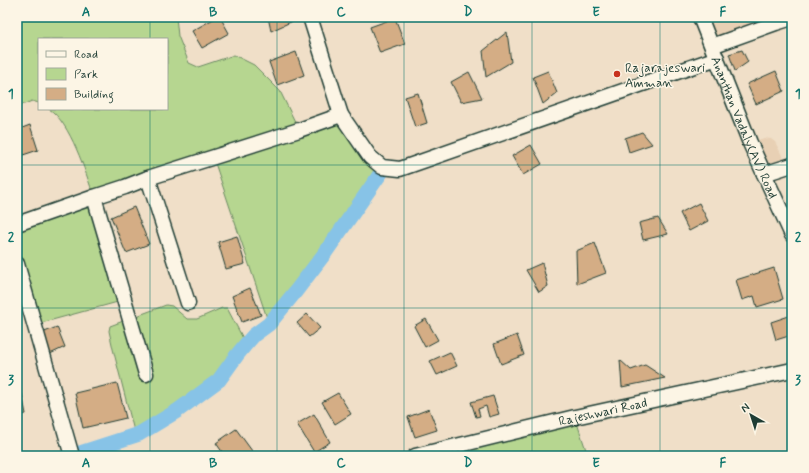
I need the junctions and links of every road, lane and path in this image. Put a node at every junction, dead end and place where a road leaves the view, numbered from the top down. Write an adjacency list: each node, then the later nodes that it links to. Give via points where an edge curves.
1 (310, 17): 5 (street)
2 (700, 17): 4 (street, Ananthan Vadaly(AV) Road)
3 (792, 18): 4 (street)
4 (715, 52): 5 (street, via 400,169 382,167 370,158); 7 (street, Ananthan Vadaly(AV) Road)
5 (341, 115): 8 (street)
6 (792, 165): 7 (street)
7 (764, 174): 11 (street, Ananthan Vadaly(AV) Road)
8 (148, 178): 9 (street); 13 (street)
9 (94, 197): 10 (street); 15 (street)
10 (17, 224)
11 (792, 235)
12 (17, 264): 17 (street)
13 (188, 303)
14 (792, 370): 16 (street, Rajeshwari Road, via 575,417)
15 (146, 374)
16 (471, 449): 18 (street, Rajeshwari Road)
17 (70, 451)
18 (415, 456)

